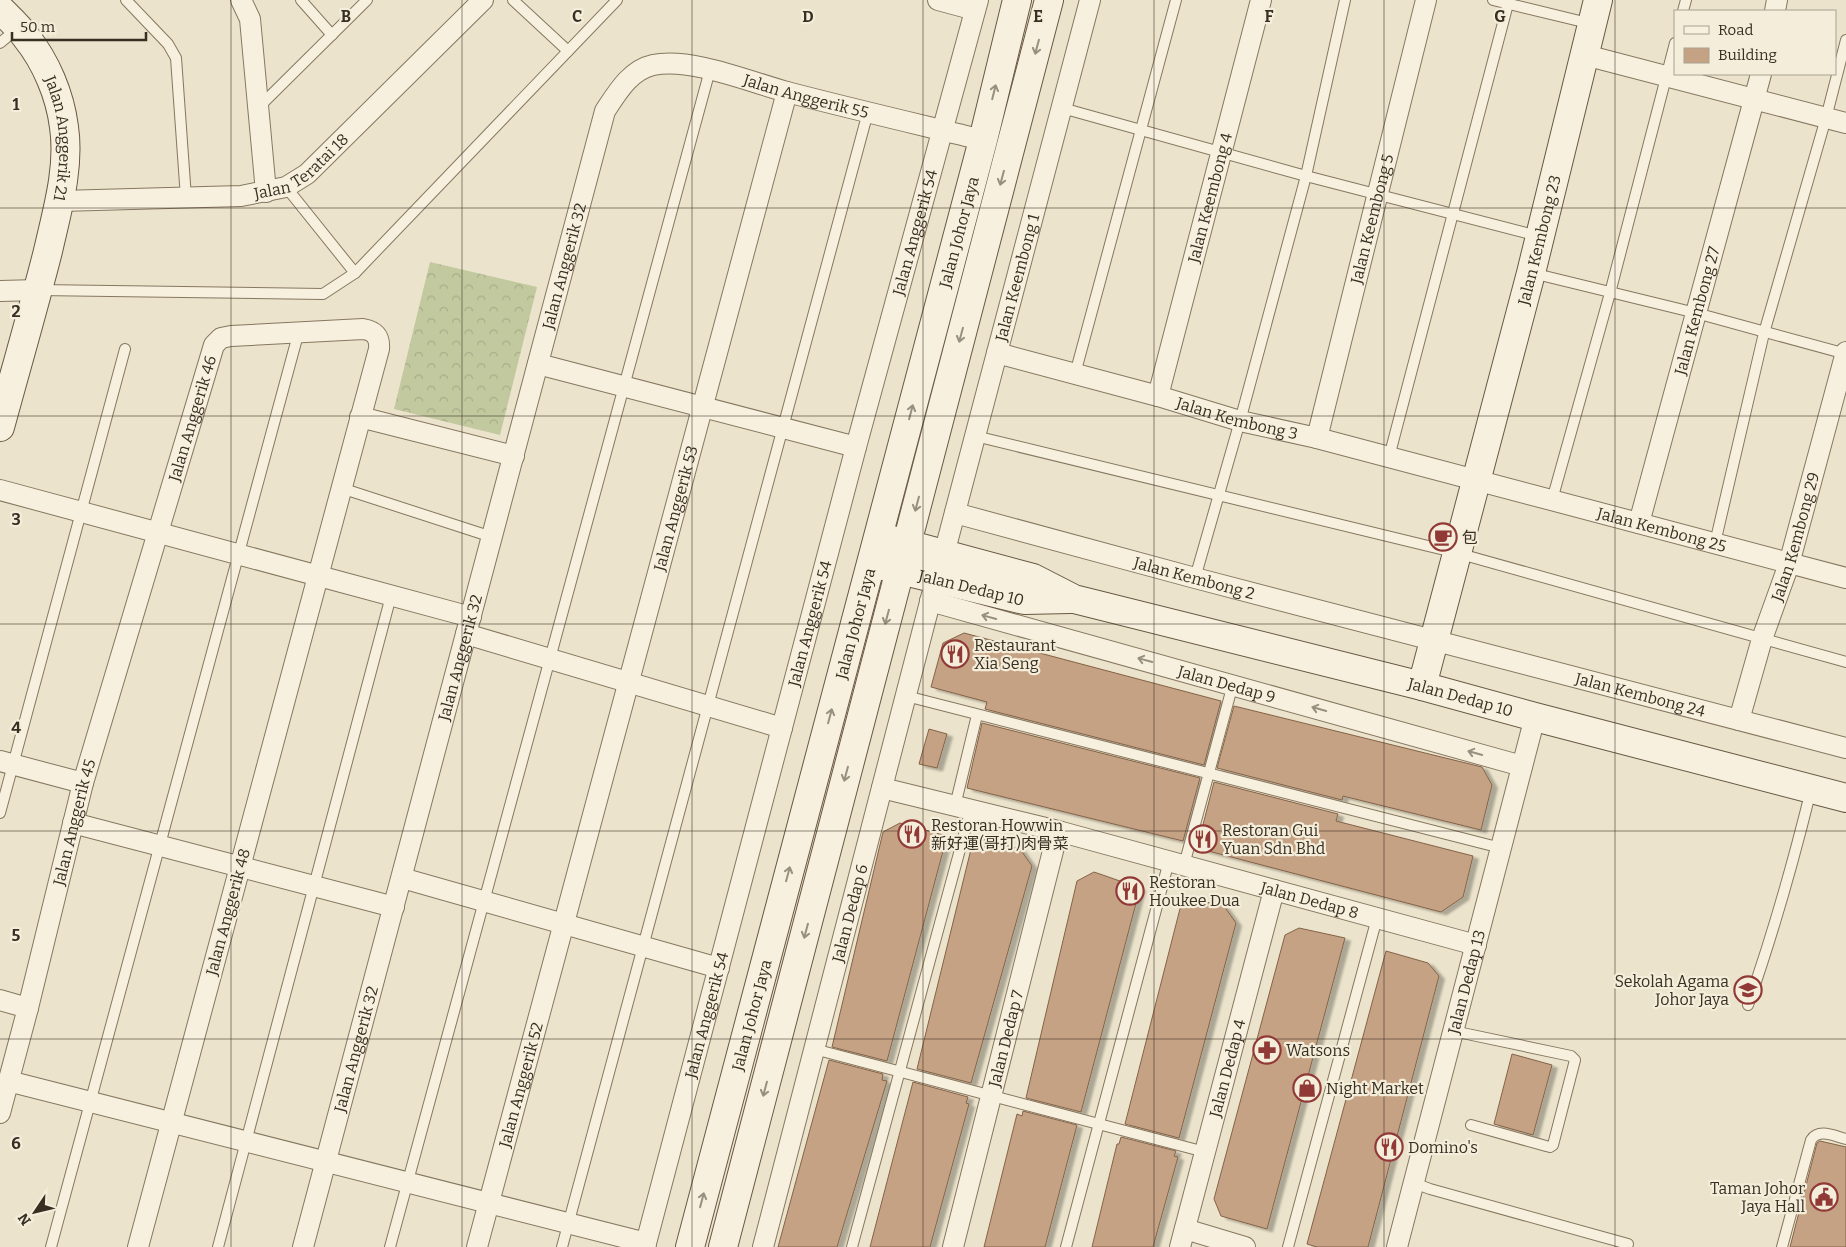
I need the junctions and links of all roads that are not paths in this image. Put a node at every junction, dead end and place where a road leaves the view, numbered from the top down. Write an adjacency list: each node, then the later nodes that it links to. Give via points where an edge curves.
1 (126, 0): 45 (lane, via 168,44 176,58)
2 (301, 0): 21 (lane)
3 (367, 0): 21 (lane)
4 (483, 0): 42 (street, Jalan Teratai 18, via 308,174)
5 (513, 0): 24 (lane)
6 (617, 0): 24 (lane)
7 (938, 0): 18 (street)
8 (1017, 0): 39 (main road, Jalan Johor Jaya, one-way to 8)
9 (1049, 0): 87 (main road, Jalan Johor Jaya, one-way to 87)
10 (1090, 0): 33 (street, Jalan Keembong 1)
11 (1176, 0): 38 (lane)
12 (1261, 0): 40 (street, Jalan Keembong 4)
13 (1346, 0): 41 (lane)
14 (1426, 0): 44 (street, Jalan Keembong 5)
15 (1493, 0): 17 (lane)
16 (243, 1): 32 (street, via 250,19)
17 (1509, 2): 19 (lane); 47 (lane)
18 (976, 5): 37 (street, Jalan Anggerik 54)
19 (1596, 12): 25 (main road, Jalan Kembong 23)
20 (6, 27): 46 (main road, Jalan Anggerik 21, via 26,36 48,73 59,103 65,162)
21 (332, 35): 32 (lane)
22 (1846, 40): 35 (lane)
23 (1674, 47): 29 (lane)
24 (568, 51): 49 (lane)
25 (1585, 55): 29 (street); 48 (main road, Jalan Kembong 23)
26 (710, 70): 28 (street, Jalan Anggerik 55, via 675,63 652,65); 30 (street, Jalan Anggerik 55); 63 (lane)
27 (1761, 75): 31 (street, Jalan Kembong 27)
28 (632, 76): 61 (street, Jalan Anggerik 32, via 605,111)
29 (1666, 76): 31 (street); 53 (lane)
30 (787, 92): 34 (street, Jalan Anggerik 55); 65 (street, Jalan Anggerik 53)
31 (1755, 100): 35 (street); 54 (street, Jalan Kembong 27)
32 (259, 107): 43 (street)
33 (1062, 108): 38 (lane); 58 (street, Jalan Keembong 1)
34 (868, 112): 37 (street, Jalan Anggerik 55); 69 (lane)
35 (1826, 118): 36 (street); 56 (lane)
36 (1846, 123)
37 (942, 130): 39 (street, Jalan Anggerik 55); 72 (street, Jalan Anggerik 54)
38 (1142, 130): 40 (lane); 62 (lane)
39 (983, 140): 85 (main road, Jalan Johor Jaya, one-way to 39)
40 (1222, 151): 41 (lane); 64 (street, Jalan Keembong 4)
41 (1306, 176): 44 (lane); 67 (lane)
42 (286, 187): 43 (street, Jalan Teratai 18); 49 (lane)
43 (266, 192): 45 (street, Jalan Teratai 18)
44 (1378, 193): 47 (lane); 71 (street, Jalan Keembong 5)
45 (186, 198): 46 (street, Jalan Teratai 18)
46 (60, 201): 51 (main road, Jalan Anggerik 21)
47 (1452, 213): 48 (lane); 74 (lane)
48 (1540, 237): 50 (main road, Jalan Kembong 23)
49 (355, 273): 51 (lane, via 322,294)
50 (1531, 273): 53 (lane); 75 (main road, Jalan Kembong 23)
51 (38, 290): 52 (street); 68 (main road, Jalan Anggerik 21)
52 (0, 291)
53 (1610, 293): 54 (lane); 79 (lane)
54 (1696, 313): 56 (lane); 82 (street, Jalan Kembong 27)
55 (299, 332): 60 (street, Jalan Anggerik 46, via 370,330 380,342); 83 (street, Jalan Anggerik 46, via 231,336 214,344); 89 (lane)
56 (1764, 333): 59 (lane); 86 (lane)
57 (126, 350): 80 (lane)
58 (997, 353): 62 (street, Jalan Kembong 3); 70 (street, Jalan Keembong 1)
59 (1846, 353): 91 (street, Jalan Kembong 29)
60 (375, 360): 66 (street, Jalan Anggerik 48)
61 (538, 364): 63 (street); 73 (street, Jalan Anggerik 32)
62 (1075, 374): 64 (street, Jalan Kembong 3)
63 (624, 386): 65 (street); 101 (lane)
64 (1158, 396): 67 (street, Jalan Kembong 3)
65 (703, 407): 69 (street); 103 (street, Jalan Anggerik 53)
66 (360, 417): 73 (street); 76 (street, Jalan Anggerik 48)
67 (1240, 421): 71 (street, Jalan Kembong 3); 78 (lane)
68 (0, 427)
69 (783, 428): 72 (street); 107 (lane)
70 (975, 436): 78 (lane); 81 (street, Jalan Keembong 1)
71 (1317, 438): 74 (street, Jalan Kembong 3)
72 (856, 447): 111 (street, Jalan Anggerik 54)
73 (514, 456): 84 (street, Jalan Anggerik 32)
74 (1389, 456): 75 (street, Jalan Kembong 3)
75 (1477, 480): 79 (street, Jalan Kembong 25); 88 (main road, Jalan Kembong 23)
76 (341, 488): 84 (lane); 93 (street, Jalan Anggerik 48)
77 (0, 490): 80 (street)
78 (1219, 496): 88 (lane); 95 (lane)
79 (1552, 500): 82 (street, Jalan Kembong 25)
80 (80, 513): 83 (street); 113 (lane)
81 (955, 513): 94 (street, Jalan Keembong 1); 95 (street, Jalan Kembong 2)
82 (1638, 523): 86 (street, Jalan Kembong 25)
83 (158, 534): 89 (street); 116 (street, Jalan Anggerik 45)
84 (492, 536): 98 (street, Jalan Anggerik 32)
85 (878, 536): 87 (main road, Jalan Dedap 10); 90 (main road, Jalan Johor Jaya)
86 (1715, 543): 91 (street, Jalan Kembong 25)
87 (906, 544): 92 (main road, Jalan Johor Jaya); 94 (main road, Jalan Dedap 10)
88 (1457, 553): 99 (lane); 100 (main road, Jalan Kembong 23)
89 (238, 555): 93 (street); 124 (lane)
90 (871, 563): 92 (main road, Jalan Dedap 10); 169 (main road, Jalan Johor Jaya, one-way to 90)
91 (1789, 564): 96 (street, Jalan Kembong 25); 99 (street, Jalan Kembong 29)
92 (900, 570): 94 (main road, Jalan Dedap 10); 170 (main road, Jalan Johor Jaya, one-way to 170)
93 (317, 576): 97 (street); 127 (street, Jalan Anggerik 48)
94 (937, 578): 104 (street, Jalan Dedap 9, one-way to 94); 105 (main road, Jalan Dedap 10, via 1024,600 1074,599); 106 (street, Jalan Dedap 6)
95 (1195, 578): 100 (street, Jalan Kembong 2)
96 (1846, 578)
97 (391, 596): 98 (street); 129 (lane)
98 (469, 626): 101 (street); 128 (street, Jalan Anggerik 32)
99 (1762, 639): 102 (lane); 110 (street, Jalan Kembong 29)
100 (1434, 640): 105 (main road, Jalan Kembong 23); 110 (street, Jalan Kembong 24)
101 (550, 659): 103 (street); 131 (lane)
102 (1846, 662)
103 (629, 682): 107 (street); 134 (street, Jalan Anggerik 53)
104 (1233, 684): 114 (street, Jalan Dedap 9, one-way to 104); 115 (lane)
105 (1422, 686): 109 (main road, Jalan Dedap 10)
106 (906, 696): 108 (lane); 117 (street, Jalan Dedap 6)
107 (708, 706): 111 (street); 136 (lane)
108 (977, 715): 115 (lane); 120 (lane)
109 (1535, 717): 114 (street, Jalan Dedap 13); 118 (main road, Jalan Dedap 10)
110 (1740, 720): 112 (street, Jalan Kembong 24)
111 (782, 728): 137 (street, Jalan Anggerik 54)
112 (1846, 748)
113 (6, 762): 116 (street); 121 (lane)
114 (1522, 766): 125 (street, Jalan Dedap 13)
115 (1209, 774): 125 (lane); 126 (lane)
116 (83, 783): 122 (street, Jalan Anggerik 45)
117 (882, 788): 120 (street, Jalan Dedap 8); 142 (street, Jalan Dedap 6)
118 (1811, 789): 119 (main road, Jalan Dedap 10); 139 (lane, via 1780,907)
119 (1846, 798)
120 (963, 808): 123 (street, Jalan Dedap 8); 143 (lane)
121 (0, 813)
122 (73, 822): 124 (street); 140 (street, Jalan Anggerik 45)
123 (1058, 831): 126 (street, Jalan Dedap 8); 145 (street, Jalan Dedap 7)
124 (160, 845): 127 (street); 146 (lane)
125 (1501, 848): 135 (street, Jalan Dedap 13)
126 (1176, 863): 130 (street, Jalan Dedap 8); 149 (lane)
127 (240, 866): 129 (street); 148 (street, Jalan Anggerik 48)
128 (402, 878): 131 (street); 132 (street, Jalan Anggerik 32)
129 (314, 886): 132 (street); 152 (lane)
130 (1274, 890): 133 (street, Jalan Dedap 8); 153 (street, Jalan Dedap 4)
131 (484, 901): 134 (street); 155 (lane)
132 (394, 907): 154 (street, Jalan Anggerik 32)
133 (1377, 918): 135 (street, Jalan Dedap 8); 176 (lane)
134 (564, 924): 136 (street); 157 (street, Jalan Anggerik 52)
135 (1476, 945): 141 (street, Jalan Dedap 13)
136 (643, 946): 137 (street); 158 (lane)
137 (719, 968): 161 (street, Jalan Anggerik 54)
138 (0, 1000): 140 (street)
139 (1748, 1005)
140 (28, 1008): 144 (street, Jalan Anggerik 45)
141 (1453, 1031): 150 (lane, via 1571,1056 1575,1060 1554,1144 1550,1147); 156 (street, Jalan Dedap 13)
142 (814, 1049): 143 (lane); 171 (street, Jalan Dedap 6)
143 (900, 1072): 145 (lane); 172 (lane)
144 (8, 1081): 146 (street); 147 (street, Jalan Anggerik 45)
145 (991, 1096): 149 (lane); 173 (street, Jalan Dedap 7)
146 (90, 1102): 148 (street); 162 (lane)
147 (0, 1113)
148 (171, 1123): 152 (street); 163 (street, Jalan Anggerik 48)
149 (1099, 1124): 153 (lane); 174 (lane)
150 (1470, 1125)
151 (1846, 1139): 178 (lane, via 1822,1133 1814,1135 1811,1140)
152 (246, 1141): 154 (street); 164 (lane)
153 (1205, 1152): 159 (street, Jalan Dedap 4)
154 (326, 1162): 155 (street); 165 (street, Jalan Anggerik 32)
155 (408, 1182): 157 (street); 166 (lane)
156 (1414, 1183): 160 (lane); 177 (street, Jalan Dedap 13)
157 (489, 1203): 158 (street); 167 (street, Jalan Anggerik 52)
158 (569, 1223): 161 (street); 168 (lane)
159 (1183, 1238): 175 (street)
160 (1628, 1244)
161 (646, 1245)
162 (51, 1247)
163 (138, 1247)
164 (218, 1247)
165 (304, 1247)
166 (390, 1247)
167 (477, 1247)
168 (562, 1247)
169 (690, 1247)
170 (724, 1247)
171 (763, 1247)
172 (852, 1247)
173 (953, 1247)
174 (1066, 1247)
175 (1245, 1247)
176 (1288, 1247)
177 (1397, 1247)
178 (1782, 1247)

